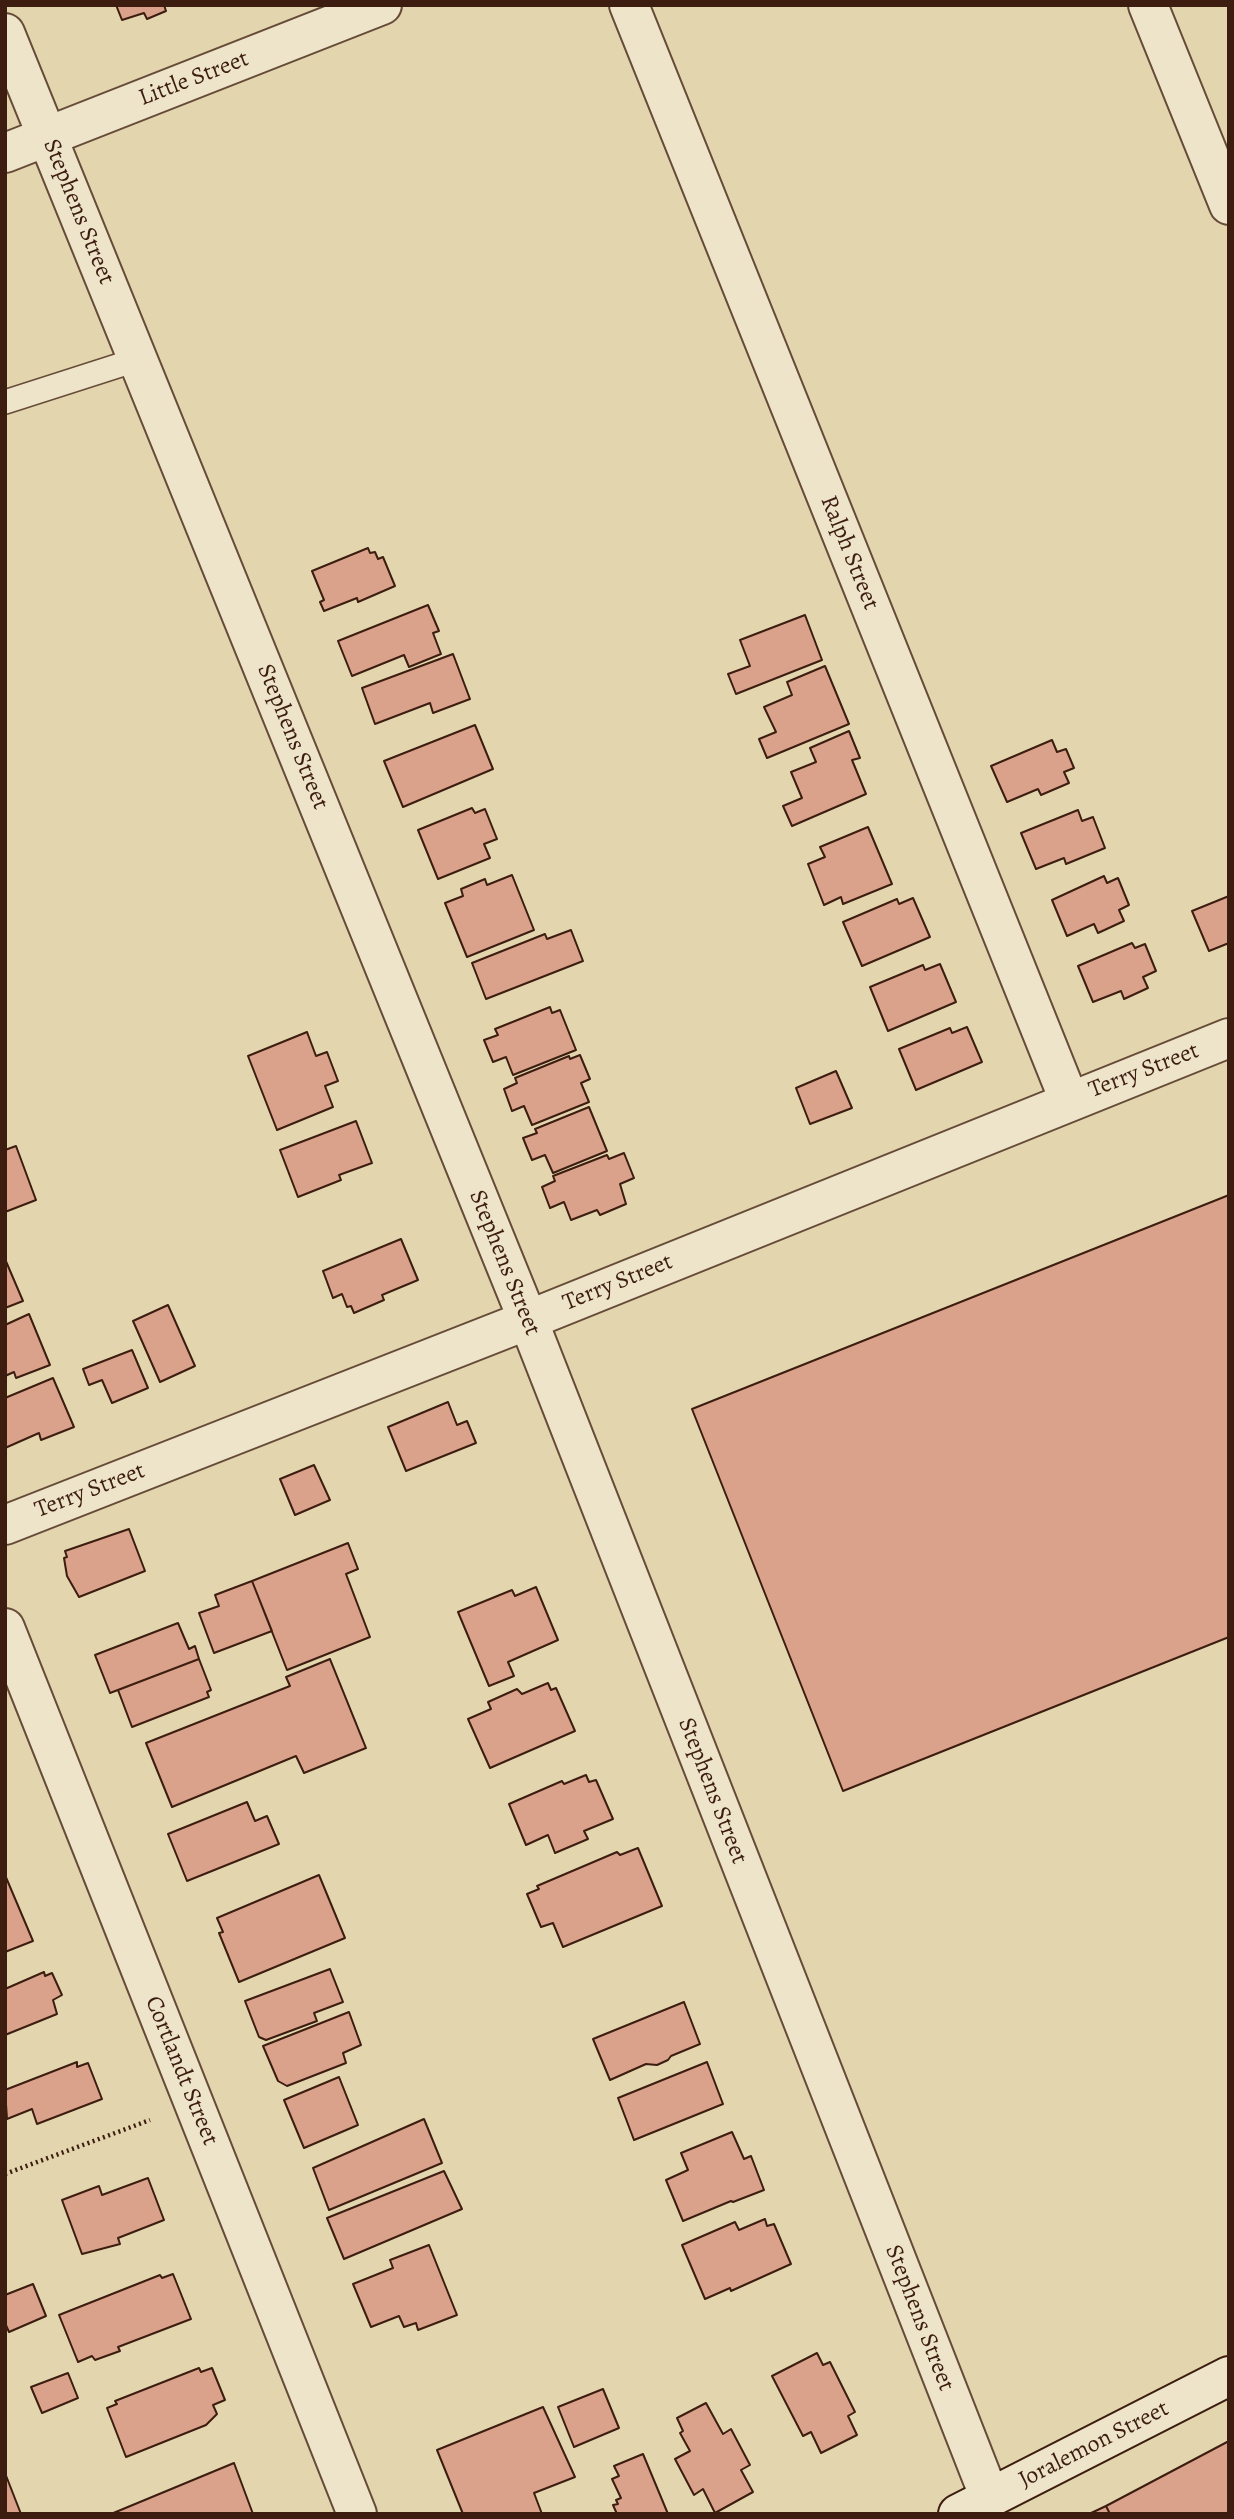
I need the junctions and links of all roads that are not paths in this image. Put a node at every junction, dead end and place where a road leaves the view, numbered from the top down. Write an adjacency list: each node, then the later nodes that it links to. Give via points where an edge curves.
1 (382, 5): 5 (street, Little Street)
2 (629, 5): 11 (street, Ralph Street)
3 (1149, 5): 7 (street)
4 (5, 33): 5 (street, Stephens Street)
5 (47, 136): 6 (street, Little Street); 8 (street, Stephens Street)
6 (5, 153)
7 (1229, 205)
8 (139, 359): 9 (lane); 12 (street, Stephens Street)
9 (5, 402)
10 (1229, 1038): 11 (street, Terry Street)
11 (1069, 1100): 12 (street, Terry Street)
12 (528, 1320): 13 (street, Terry Street); 16 (street, Stephens Street)
13 (5, 1525)
14 (5, 1628): 17 (street, Cortlandt Street)
15 (1229, 2376): 16 (street, Joralemon Street)
16 (974, 2506)
17 (357, 2514)

